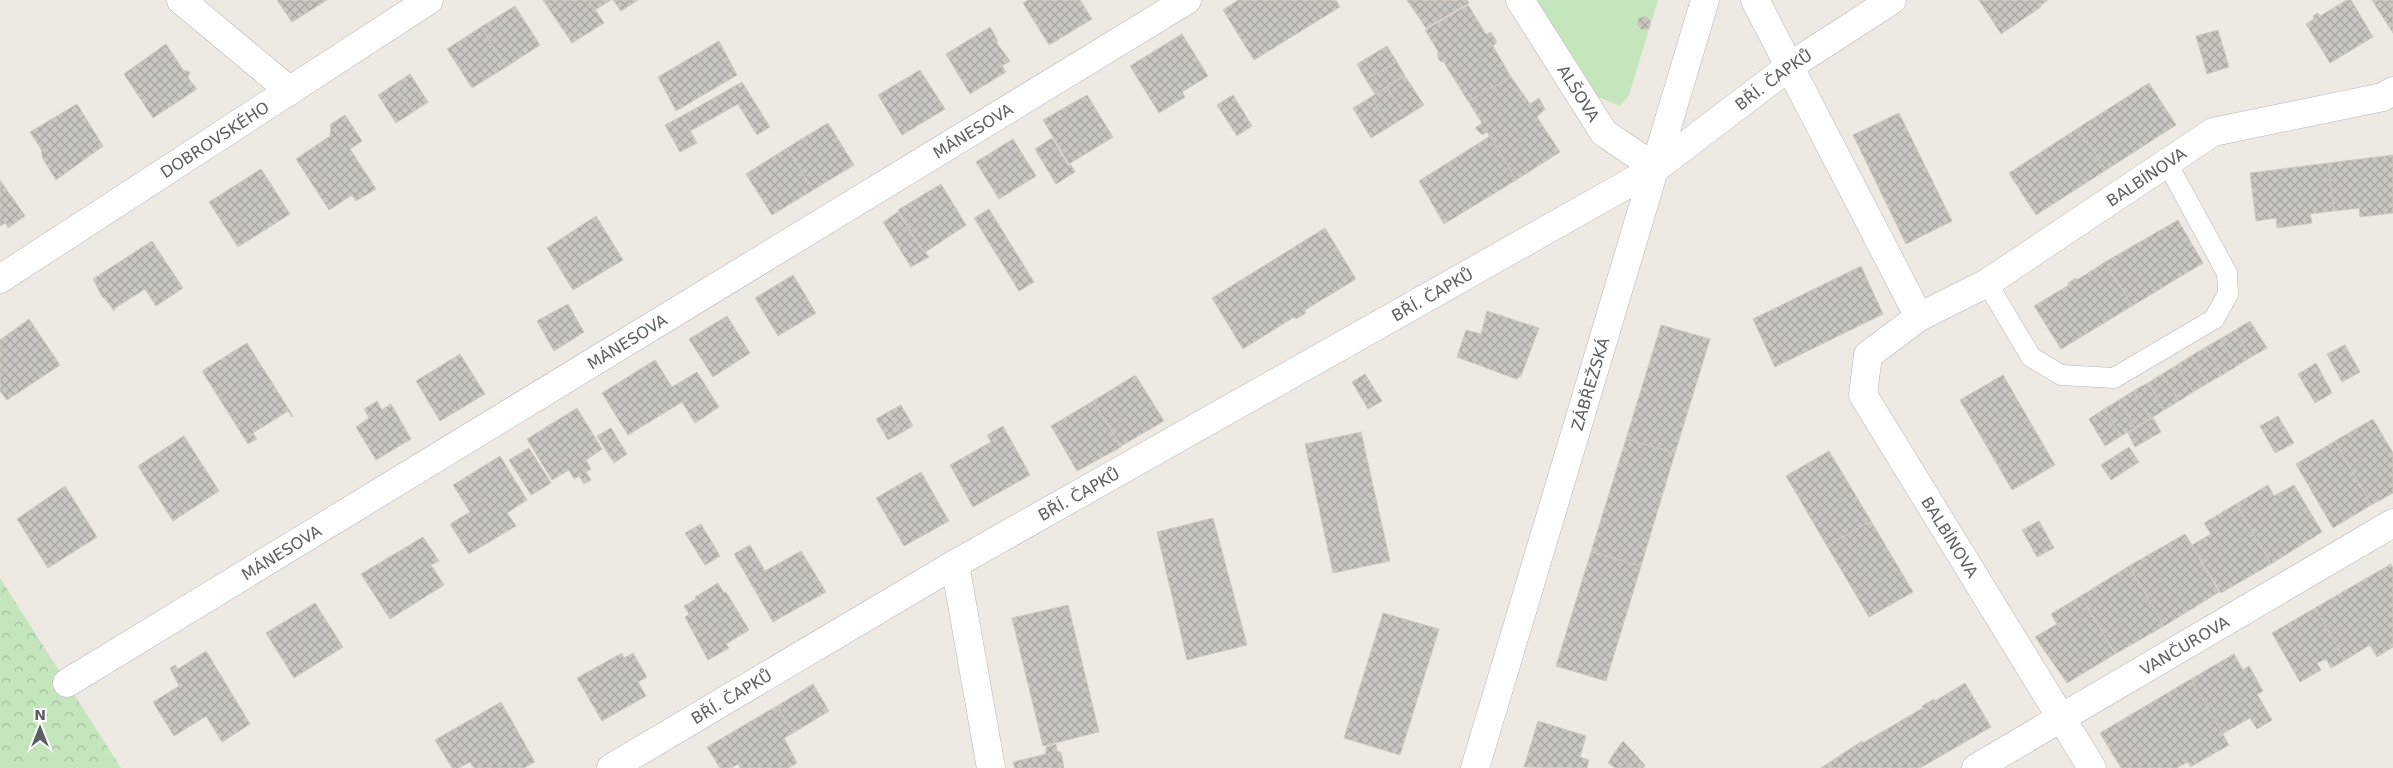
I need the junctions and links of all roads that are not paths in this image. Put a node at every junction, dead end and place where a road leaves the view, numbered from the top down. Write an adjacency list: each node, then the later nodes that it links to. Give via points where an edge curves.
1 (181, 0): 9 (street)
2 (429, 0): 9 (street, DOBROVSKÉHO)
3 (1187, 0): 18 (street, MÁNESOVA)
4 (1520, 0): 12 (street, ALŠOVA, via 1604,133)
5 (1704, 0): 12 (street, ZÁBŘEŽSKÁ)
6 (1754, 0): 8 (street)
7 (1892, 0): 8 (street, BŘÍ. ČAPKŮ)
8 (1790, 66): 12 (street, BŘÍ. ČAPKŮ); 15 (street)
9 (290, 91): 13 (street, DOBROVSKÉHO)
10 (2393, 91): 11 (street, BALBÍNOVA, via 2383,98 2213,132)
11 (2167, 163): 14 (street, BALBÍNOVA); 14 (lane, via 2226,273 2228,294 2214,319 2114,378 2061,375 2032,357)
12 (1656, 168): 17 (street, BŘÍ. ČAPKŮ); 22 (street, ZÁBŘEŽSKÁ)
13 (0, 279)
14 (1987, 283): 15 (street, BALBÍNOVA)
15 (1919, 317): 19 (street, BALBÍNOVA, via 1868,355 1863,395)
16 (2393, 523): 19 (street, VANČUROVA)
17 (955, 564): 20 (street, BŘÍ. ČAPKŮ); 21 (street)
18 (67, 683)
19 (2062, 719): 23 (street, VANČUROVA); 24 (street, BALBÍNOVA)
20 (611, 768)
21 (991, 768)
22 (1475, 768)
23 (1976, 768)
24 (2092, 768)

